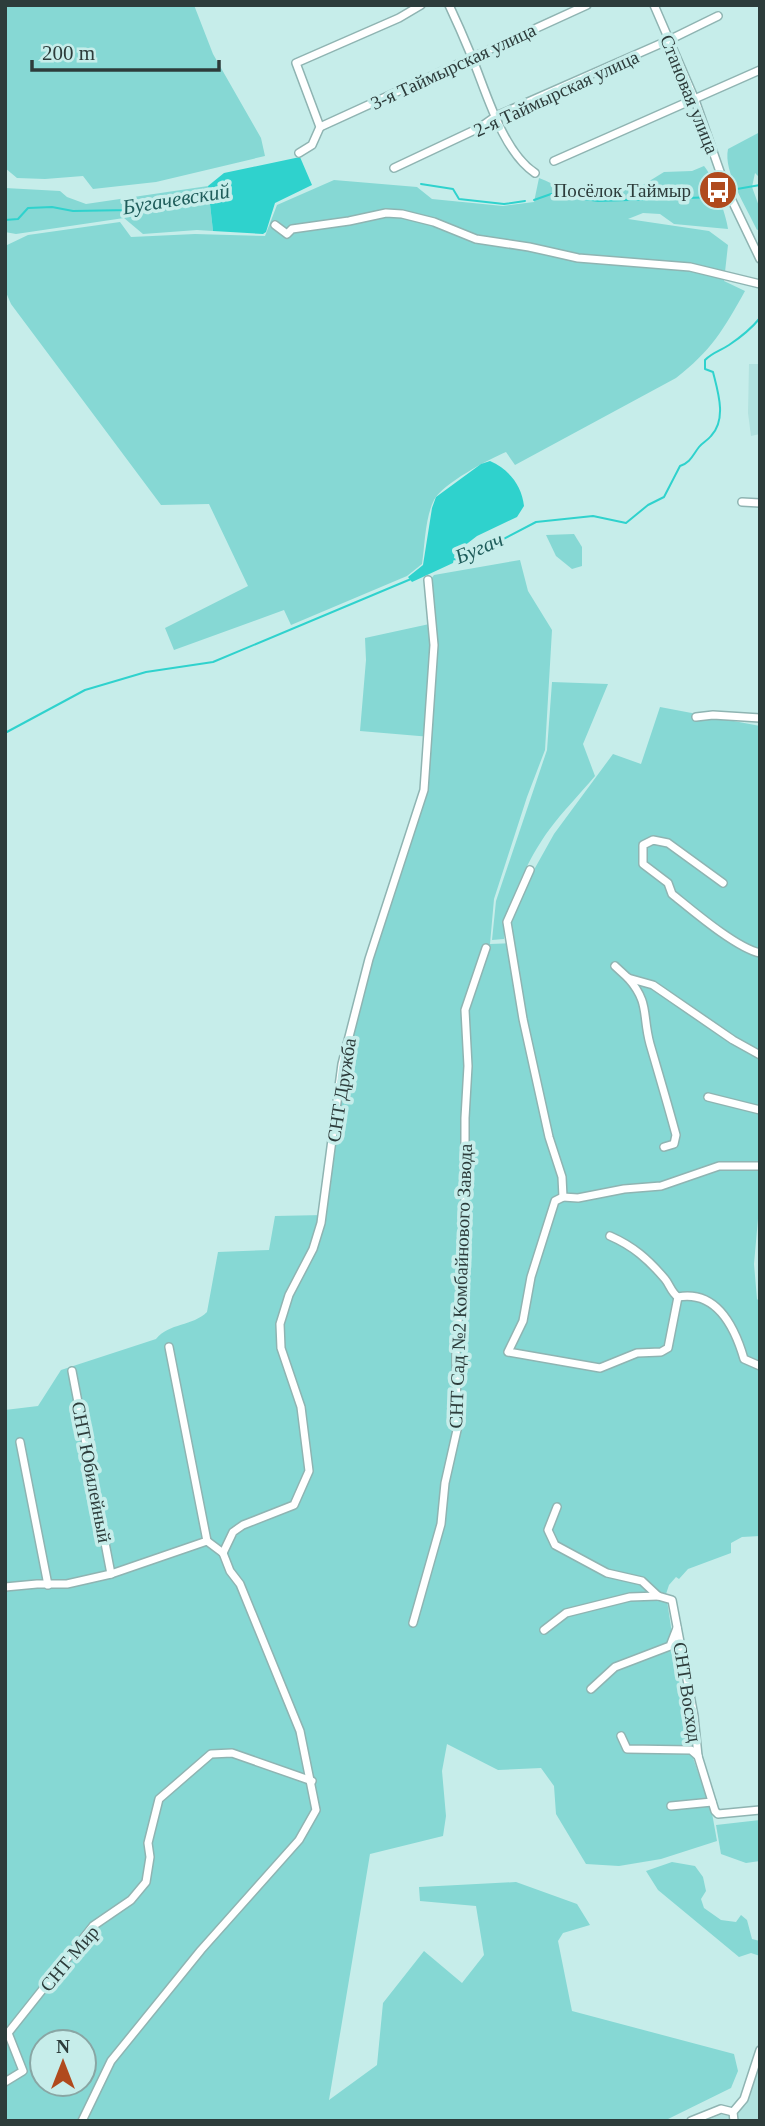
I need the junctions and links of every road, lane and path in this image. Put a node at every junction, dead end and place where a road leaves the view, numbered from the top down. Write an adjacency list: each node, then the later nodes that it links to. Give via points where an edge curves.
1 (421, 5): 11 (street, via 296,63)
2 (449, 5): 7 (street)
3 (587, 5): 7 (street, 3-я Таймырская улица)
4 (654, 5): 6 (street, Становая улица)
5 (718, 16): 6 (street, 2-я Таймырская улица)
6 (669, 40): 9 (street, Становая улица); 10 (street, 2-я Таймырская улица)
7 (472, 56): 10 (street); 11 (street, 3-я Таймырская улица)
8 (760, 70): 9 (street)
9 (695, 100): 13 (street); 17 (street, Становая улица, via 725,186)
10 (496, 117): 14 (street, 2-я Таймырская улица); 15 (street, via 514,152)
11 (320, 127): 12 (street, via 312,145)
12 (299, 153)
13 (554, 162)
14 (394, 168)
15 (535, 173)
16 (275, 225): 18 (street, via 286,234 292,229 386,213 434,222 476,239 578,258 690,267)
17 (760, 259)
18 (760, 284)
19 (742, 502): 20 (street)
20 (760, 503)
21 (428, 580): 44 (street, СНТ Дружба, via 434,645 424,790 369,958 342,1063 321,1223 280,1324 281,1348 302,1408 309,1471 294,1506 243,1525 233,1532)
22 (696, 717): 23 (street)
23 (760, 718)
24 (530, 870): 35 (street, via 507,922 523,1019)
25 (723, 883): 27 (street, via 668,844 653,841 643,845 643,864 668,883 672,894 737,942)
26 (486, 948): 49 (street, СНТ Сад №2 Комбайнового Завода, via 466,1010 465,1232 456,1348 457,1430 441,1524)
27 (760, 953)
28 (615, 966): 29 (street)
29 (628, 978): 30 (street, via 653,985); 33 (street, via 645,1007 649,1040 676,1135 674,1144)
30 (760, 1055)
31 (708, 1097): 32 (street)
32 (760, 1110)
33 (664, 1147)
34 (760, 1166): 35 (street, via 719,1166 661,1186)
35 (564, 1196): 37 (street, via 555,1201 531,1277 523,1321 508,1352 600,1368 637,1353 661,1352 668,1348)
36 (610, 1236): 37 (street, via 644,1256)
37 (678, 1297): 39 (street, via 700,1297 716,1307 737,1334 744,1359)
38 (169, 1347): 43 (street)
39 (760, 1366)
40 (72, 1371): 45 (street, СНТ Юбилейный)
41 (20, 1442): 46 (street)
42 (557, 1507): 48 (street, СНТ Восход, via 548,1530 555,1545 607,1573 642,1581)
43 (207, 1541): 44 (street); 45 (street)
44 (223, 1553): 55 (street, via 288,1698)
45 (111, 1574): 46 (street)
46 (48, 1585): 47 (street)
47 (5, 1587)
48 (658, 1596): 50 (street, СНТ Восход, via 672,1600); 51 (street, via 630,1597 565,1613)
49 (413, 1623)
50 (677, 1628): 52 (street, СНТ Восход, via 670,1646 615,1667); 54 (street, СНТ Восход)
51 (544, 1630)
52 (590, 1689)
53 (621, 1736): 54 (street, СНТ Восход, via 626,1749 691,1751)
54 (698, 1756): 56 (street, СНТ Восход)
55 (312, 1781): 60 (street, СНТ Мир, via 232,1753 211,1754 159,1799 148,1843 146,1882 131,1900 93,1926 8,2033 23,2071); 62 (street, via 316,1810 299,1840 111,2060)
56 (712, 1801): 57 (street); 58 (street, СНТ Восход, via 718,1814)
57 (671, 1807)
58 (760, 1810)
59 (760, 2050): 61 (street, via 744,2099)
60 (5, 2082)
61 (733, 2112): 63 (street, via 721,2109); 64 (street)
62 (82, 2121)
63 (691, 2121)
64 (734, 2121)

